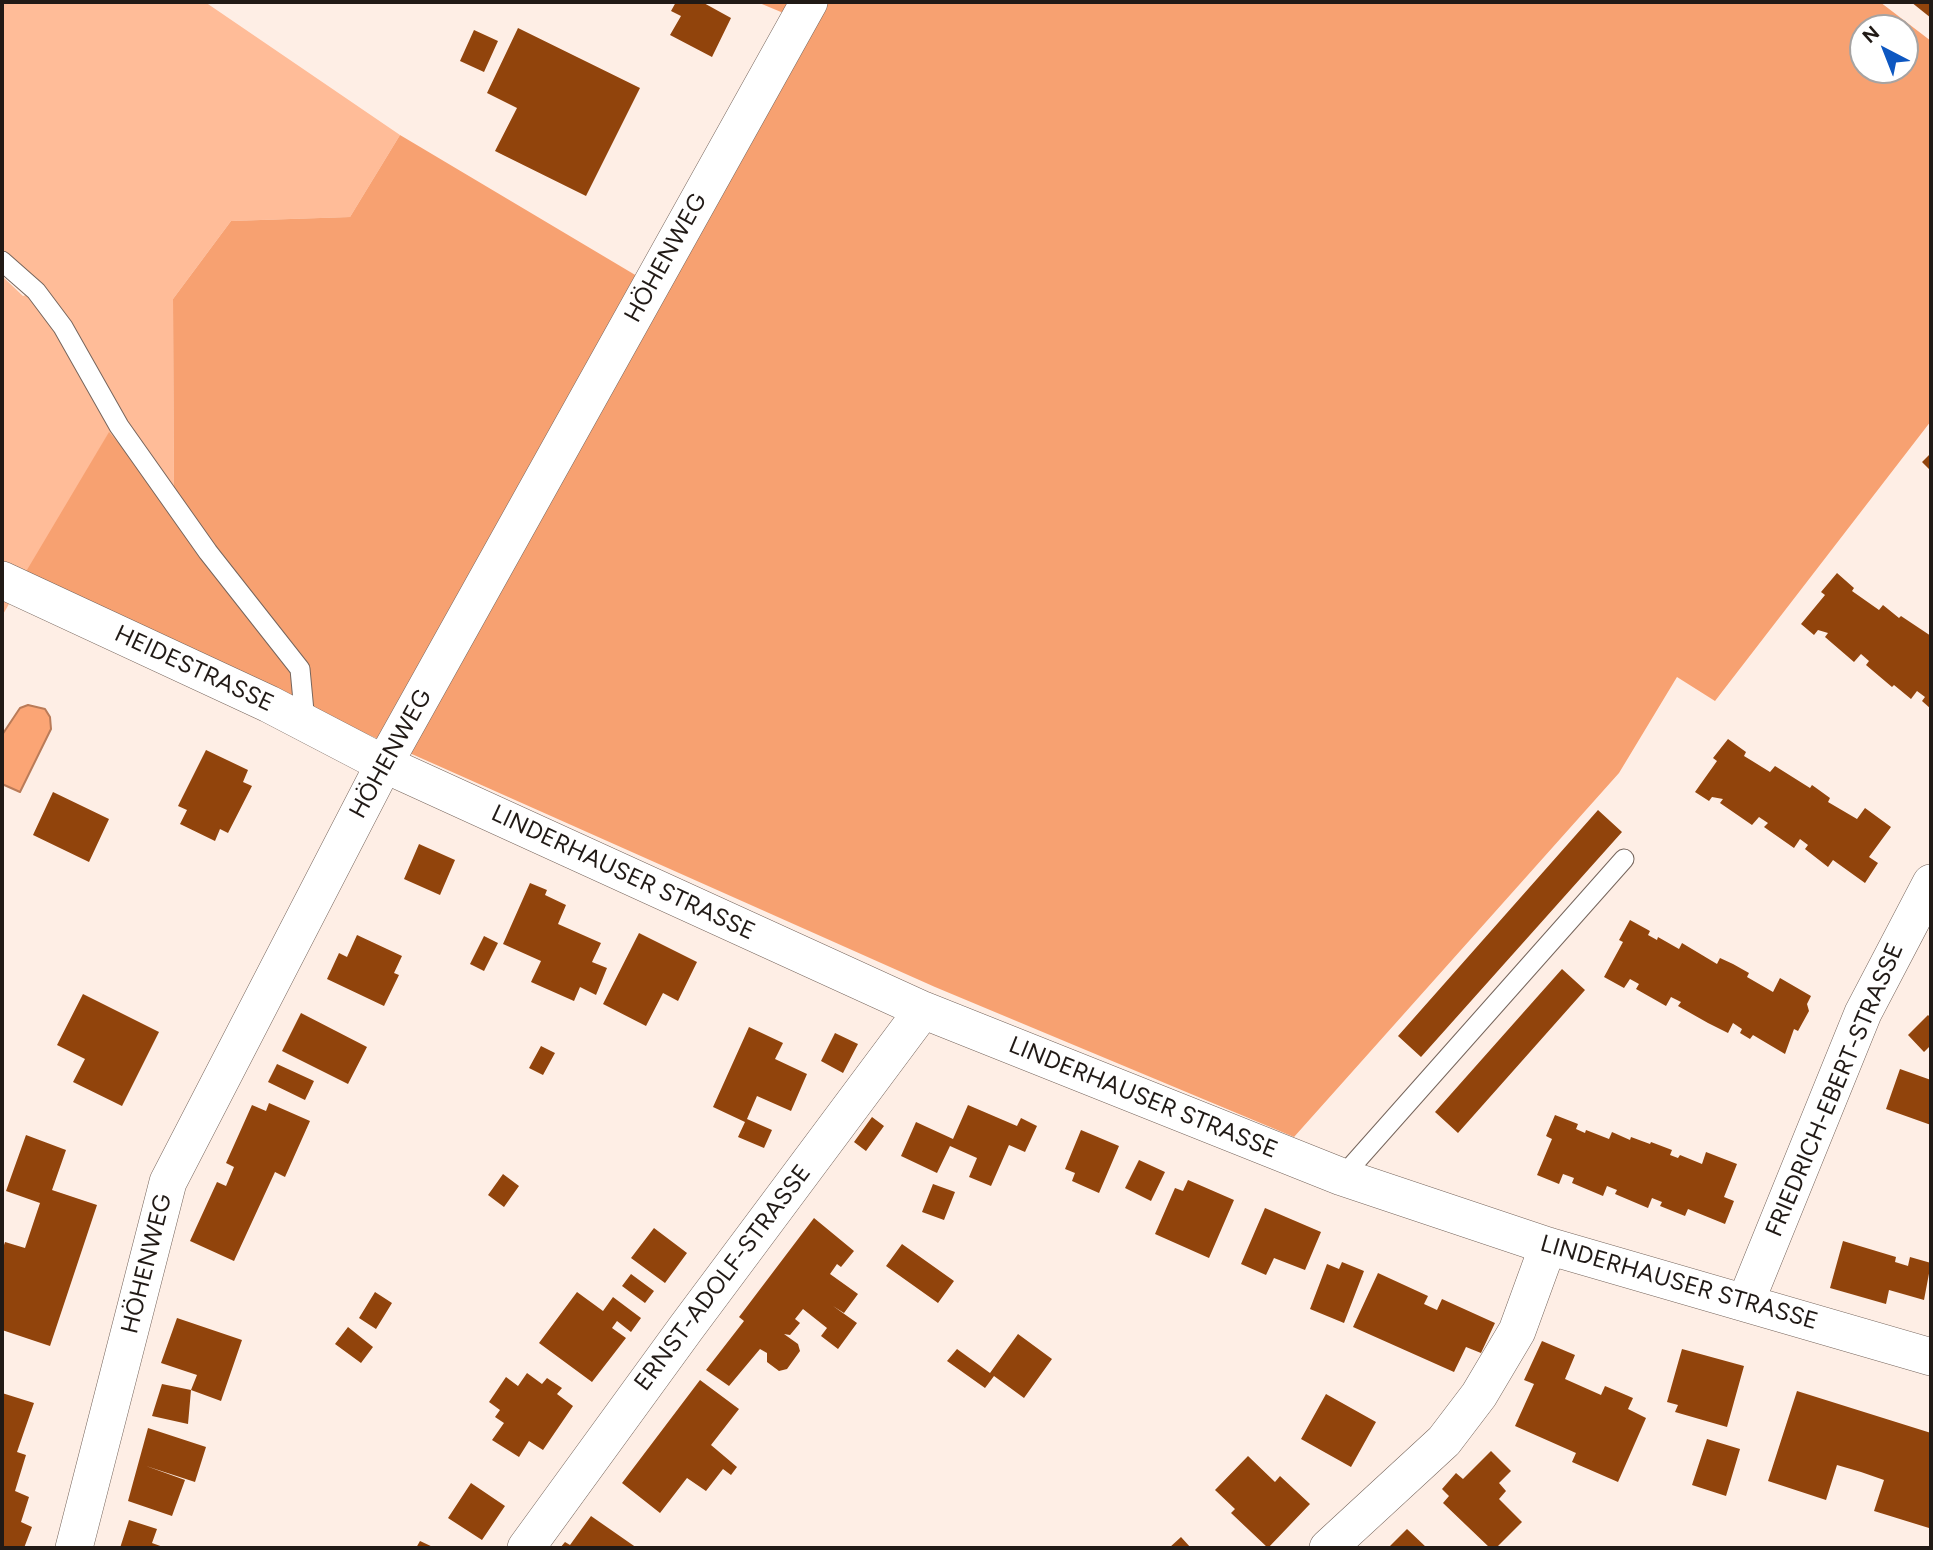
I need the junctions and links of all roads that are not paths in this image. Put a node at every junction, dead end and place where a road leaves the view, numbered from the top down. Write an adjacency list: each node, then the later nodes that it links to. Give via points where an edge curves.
1 (809, 2): 5 (street, HÖHENWEG)
2 (2, 261): 4 (lane, via 36,291 63,327 118,426 300,669)
3 (2, 580): 4 (street, HEIDESTRASSE)
4 (304, 722): 5 (street, HEIDESTRASSE)
5 (384, 764): 8 (street, LINDERHAUSER STRASSE); 13 (street, HÖHENWEG, via 168,1182)
6 (1623, 859): 9 (lane)
7 (1931, 883): 11 (street, FRIEDRICH-EBERT-STRASSE, via 1863,1013)
8 (923, 1010): 9 (street, LINDERHAUSER STRASSE); 14 (street, ERNST-ADOLF-STRASSE)
9 (1342, 1177): 10 (street, LINDERHAUSER STRASSE)
10 (1548, 1245): 11 (street, LINDERHAUSER STRASSE); 15 (street, via 1517,1331 1479,1395 1444,1441)
11 (1746, 1301): 12 (street, LINDERHAUSER STRASSE)
12 (1931, 1357)
13 (74, 1548)
14 (526, 1548)
15 (1328, 1548)

